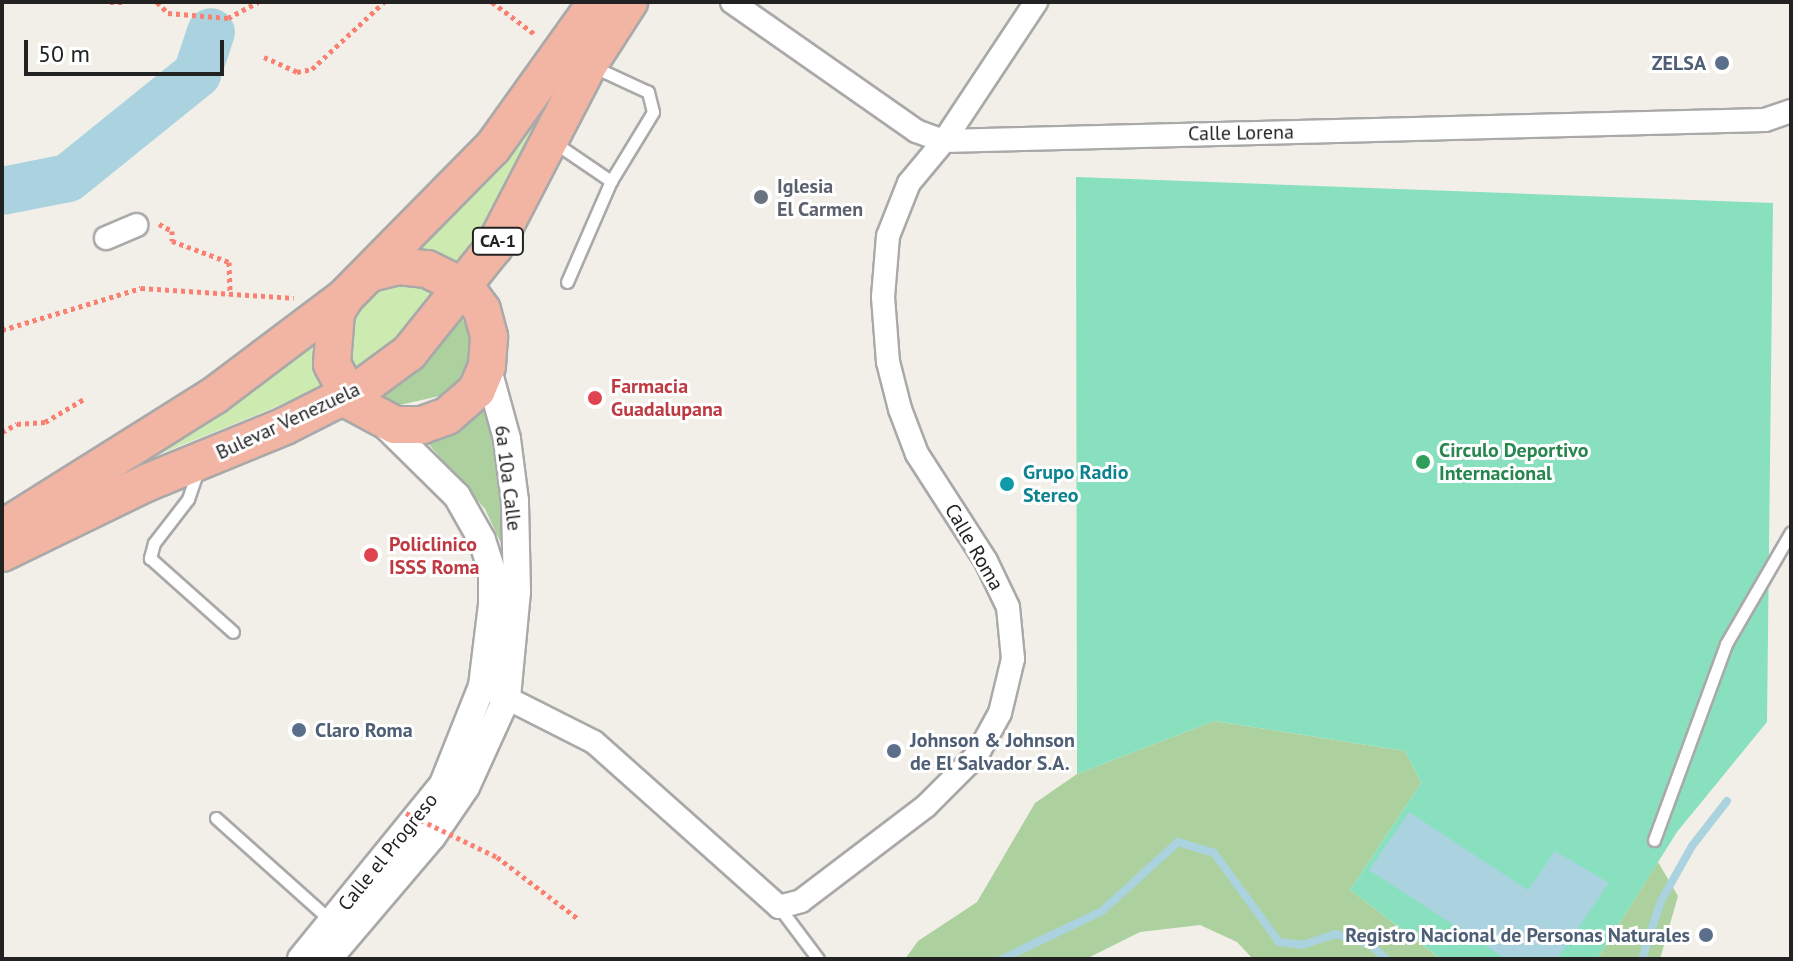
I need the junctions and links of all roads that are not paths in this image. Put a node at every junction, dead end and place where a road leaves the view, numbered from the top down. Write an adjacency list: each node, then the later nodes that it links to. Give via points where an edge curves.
1 (597, 2): 5 (highway, Bulevar Venezuela / CA-1)
2 (629, 2): 5 (highway, Bulevar Venezuela / CA-1)
3 (732, 2): 8 (street, Calle Lorena, via 916,131)
4 (1036, 2): 8 (street, Calle Roma)
5 (575, 59): 7 (highway, Bulevar Venezuela / CA-1); 9 (lane, via 648,92 653,101 653,112); 13 (highway, Bulevar Venezuela / CA-1)
6 (1791, 111): 8 (street, Calle Lorena, via 1765,120)
7 (550, 140): 9 (lane); 14 (highway, Bulevar Venezuela / CA-1, via 502,234)
8 (944, 141): 29 (street, Calle Roma, via 909,183 888,236 883,297 888,362 917,454 986,561 1008,607 1013,659 1000,713 977,755 926,806 801,901)
9 (611, 181): 12 (lane)
10 (136, 225): 11 (street)
11 (106, 238)
12 (567, 282)
13 (357, 285): 14 (highway, CA-1, via 412,266 441,273); 16 (highway, CA-1, via 330,346); 19 (highway, Bulevar Venezuela / CA-1, via 203,404)
14 (466, 288): 15 (highway, via 487,323); 16 (highway, Bulevar Venezuela / CA-1, via 409,353)
15 (487, 366): 17 (highway, via 477,390 447,416 422,425); 23 (street, 6a 10a Calle, via 515,501)
16 (346, 395): 17 (highway); 18 (highway, Bulevar Venezuela / CA-1)
17 (382, 422): 21 (street, 6a 10a Calle, via 457,496)
18 (201, 462): 22 (highway, Bulevar Venezuela / CA-1); 24 (lane, via 188,499 154,543 150,558)
19 (2, 528)
20 (1791, 532): 28 (lane, via 1726,644)
21 (486, 551): 25 (street, Calle el Progreso, via 492,605)
22 (2, 553)
23 (517, 592): 26 (street, Calle el Progreso)
24 (233, 632)
25 (482, 686): 26 (street); 30 (street, Calle el Progreso, via 443,784)
26 (507, 697): 29 (street, via 594,742); 32 (street, Calle el Progreso, via 466,787 432,837)
27 (216, 818): 30 (lane)
28 (1654, 840)
29 (779, 907): 33 (lane)
30 (332, 921): 31 (street, Calle el Progreso)
31 (301, 959)
32 (328, 959)
33 (818, 959)

